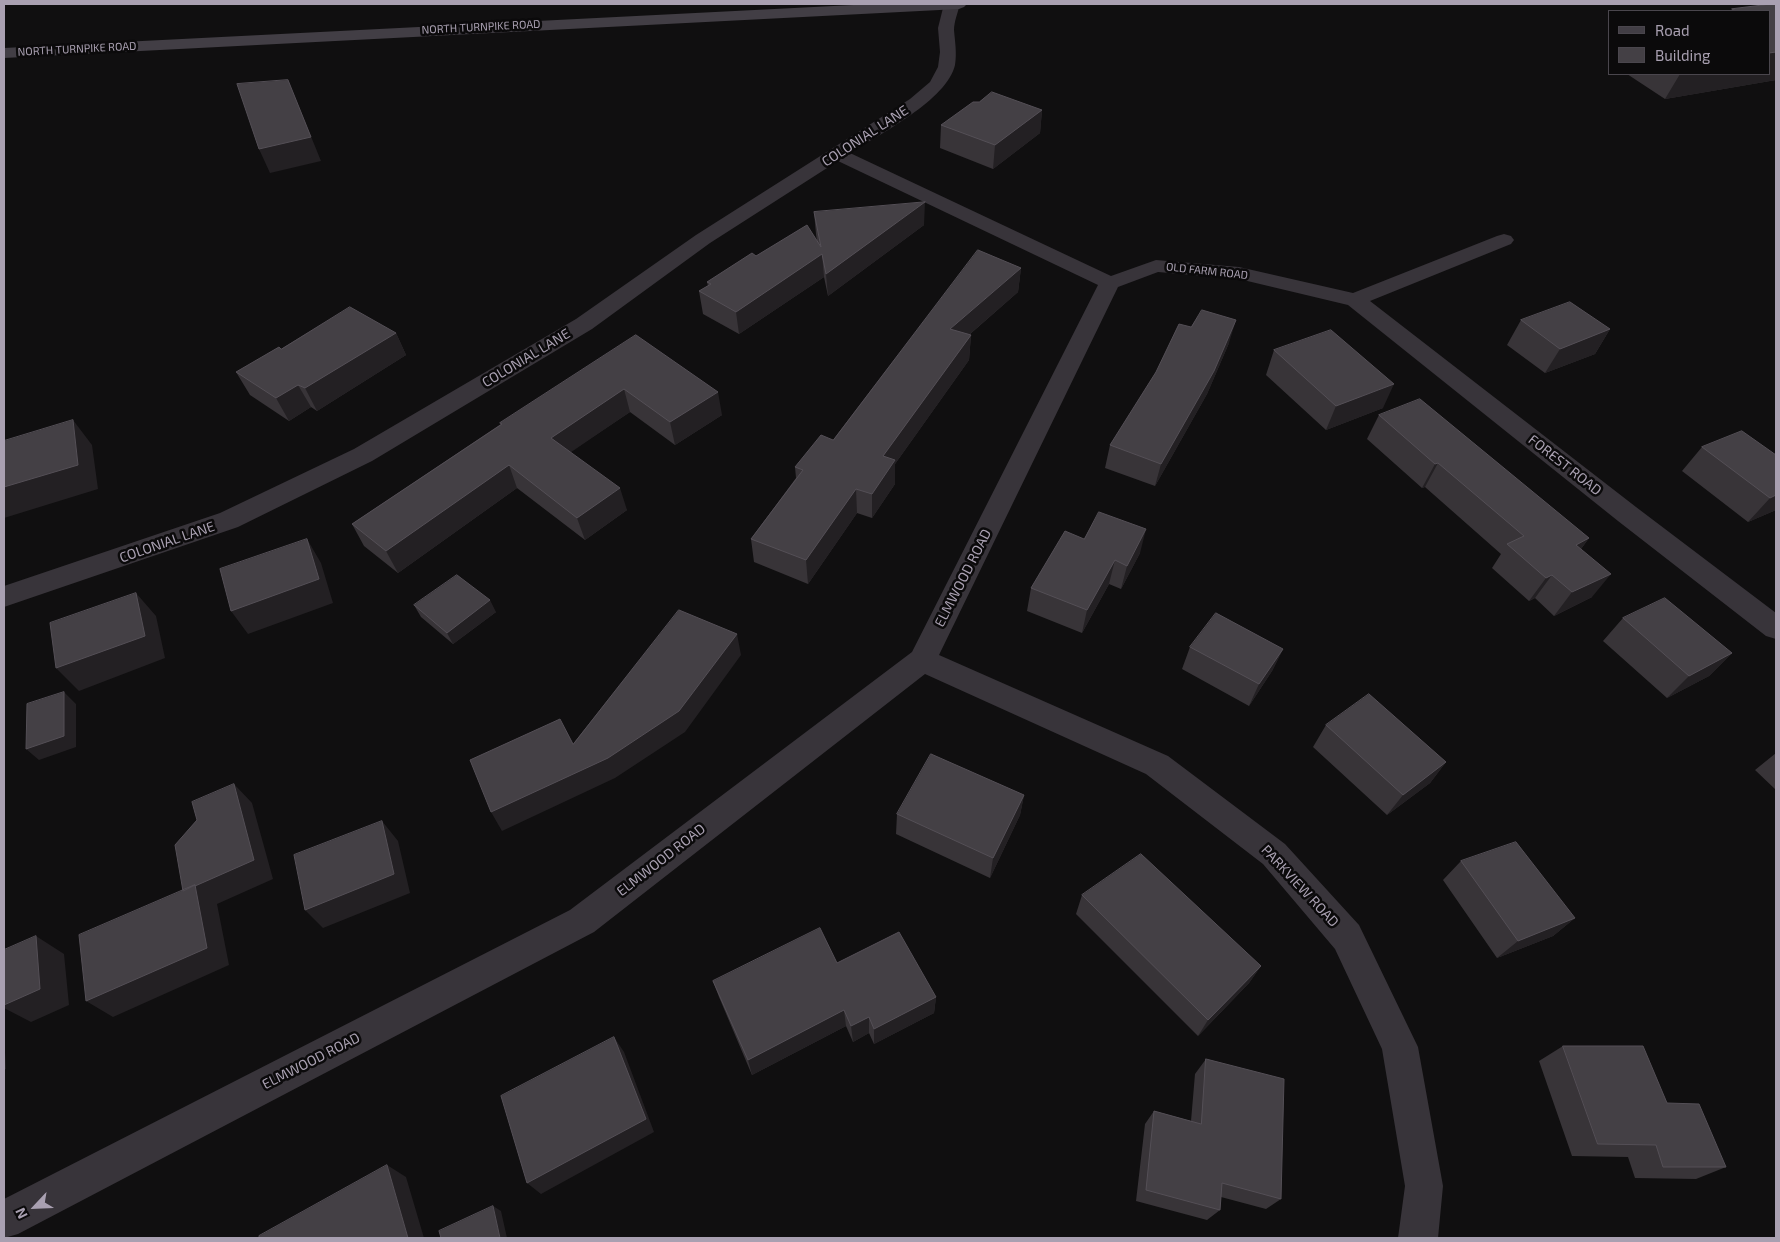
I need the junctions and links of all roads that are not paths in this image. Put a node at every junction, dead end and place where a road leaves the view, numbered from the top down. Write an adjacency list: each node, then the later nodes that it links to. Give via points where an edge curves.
1 (952, 4): 2 (main road, NORTH TURNPIKE ROAD); 3 (main road, NORTH TURNPIKE ROAD); 4 (street, COLONIAL LANE, via 946,28 946,68 937,85 916,103)
2 (959, 4)
3 (4, 53)
4 (838, 154): 6 (street); 8 (street, COLONIAL LANE, via 703,239 584,324 363,456 229,520)
5 (1504, 240): 7 (street)
6 (1110, 283): 7 (street, OLD FARM ROAD, via 1156,266 1239,273); 10 (street, ELMWOOD ROAD)
7 (1355, 300): 9 (street, FOREST ROAD)
8 (4, 597)
9 (1776, 628)
10 (922, 660): 11 (street, ELMWOOD ROAD, via 582,921); 12 (street, PARKVIEW ROAD, via 1157,765 1274,854 1347,937 1400,1047 1424,1186)
11 (4, 1220)
12 (1418, 1238)

